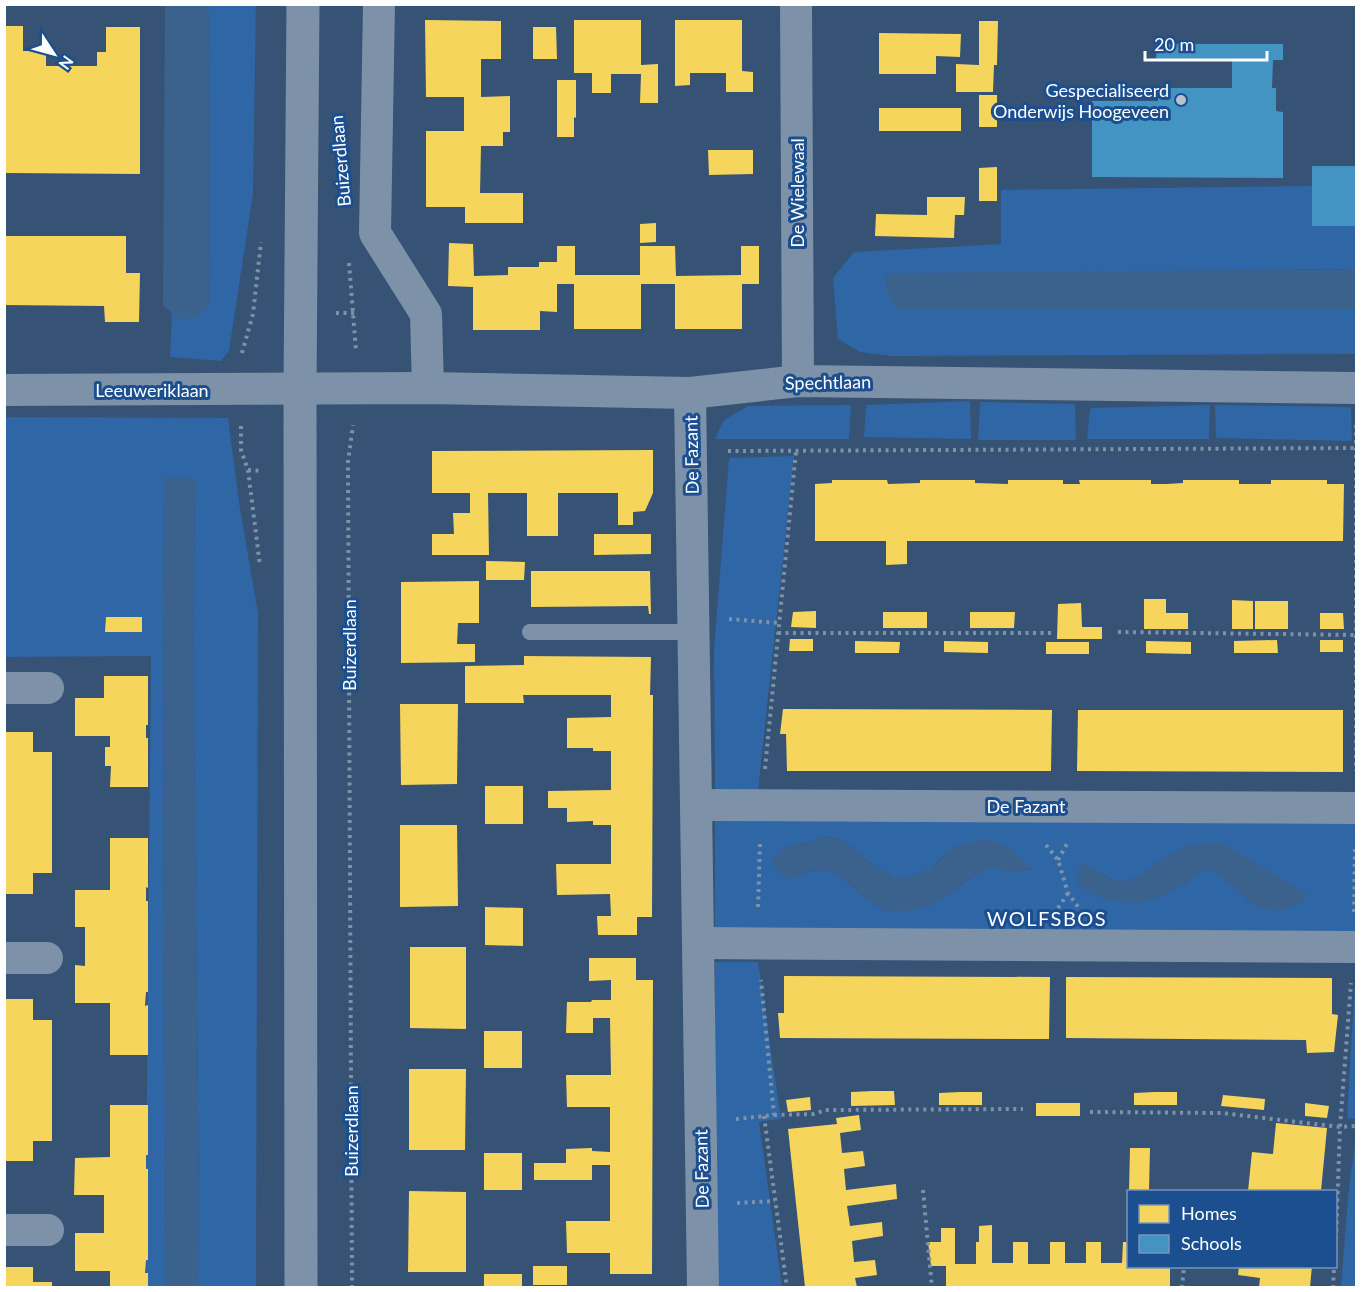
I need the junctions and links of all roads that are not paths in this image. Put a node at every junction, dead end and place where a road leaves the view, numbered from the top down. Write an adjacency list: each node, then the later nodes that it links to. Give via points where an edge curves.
1 (303, 4): 7 (street, Buizerdlaan)
2 (379, 4): 5 (street, Buizerdlaan, via 375,233 426,314)
3 (796, 4): 4 (street, De Wielewaal)
4 (798, 381): 6 (street, Spechtlaan); 9 (street, Spechtlaan)
5 (429, 388): 7 (street, Spechtlaan); 9 (street, Spechtlaan)
6 (1356, 388)
7 (300, 389): 8 (street, Leeuweriklaan); 22 (street, Buizerdlaan)
8 (4, 390)
9 (690, 393): 10 (street, De Fazant)
10 (694, 624): 11 (lane); 14 (street, De Fazant)
11 (530, 632)
12 (4, 688): 13 (street)
13 (48, 688)
14 (696, 805): 15 (street, De Fazant); 16 (street, De Fazant)
15 (1356, 808)
16 (698, 943): 17 (street); 23 (street, De Fazant)
17 (1356, 947)
18 (4, 958): 19 (street)
19 (47, 958)
20 (4, 1230): 21 (street)
21 (48, 1230)
22 (301, 1287)
23 (703, 1287)

